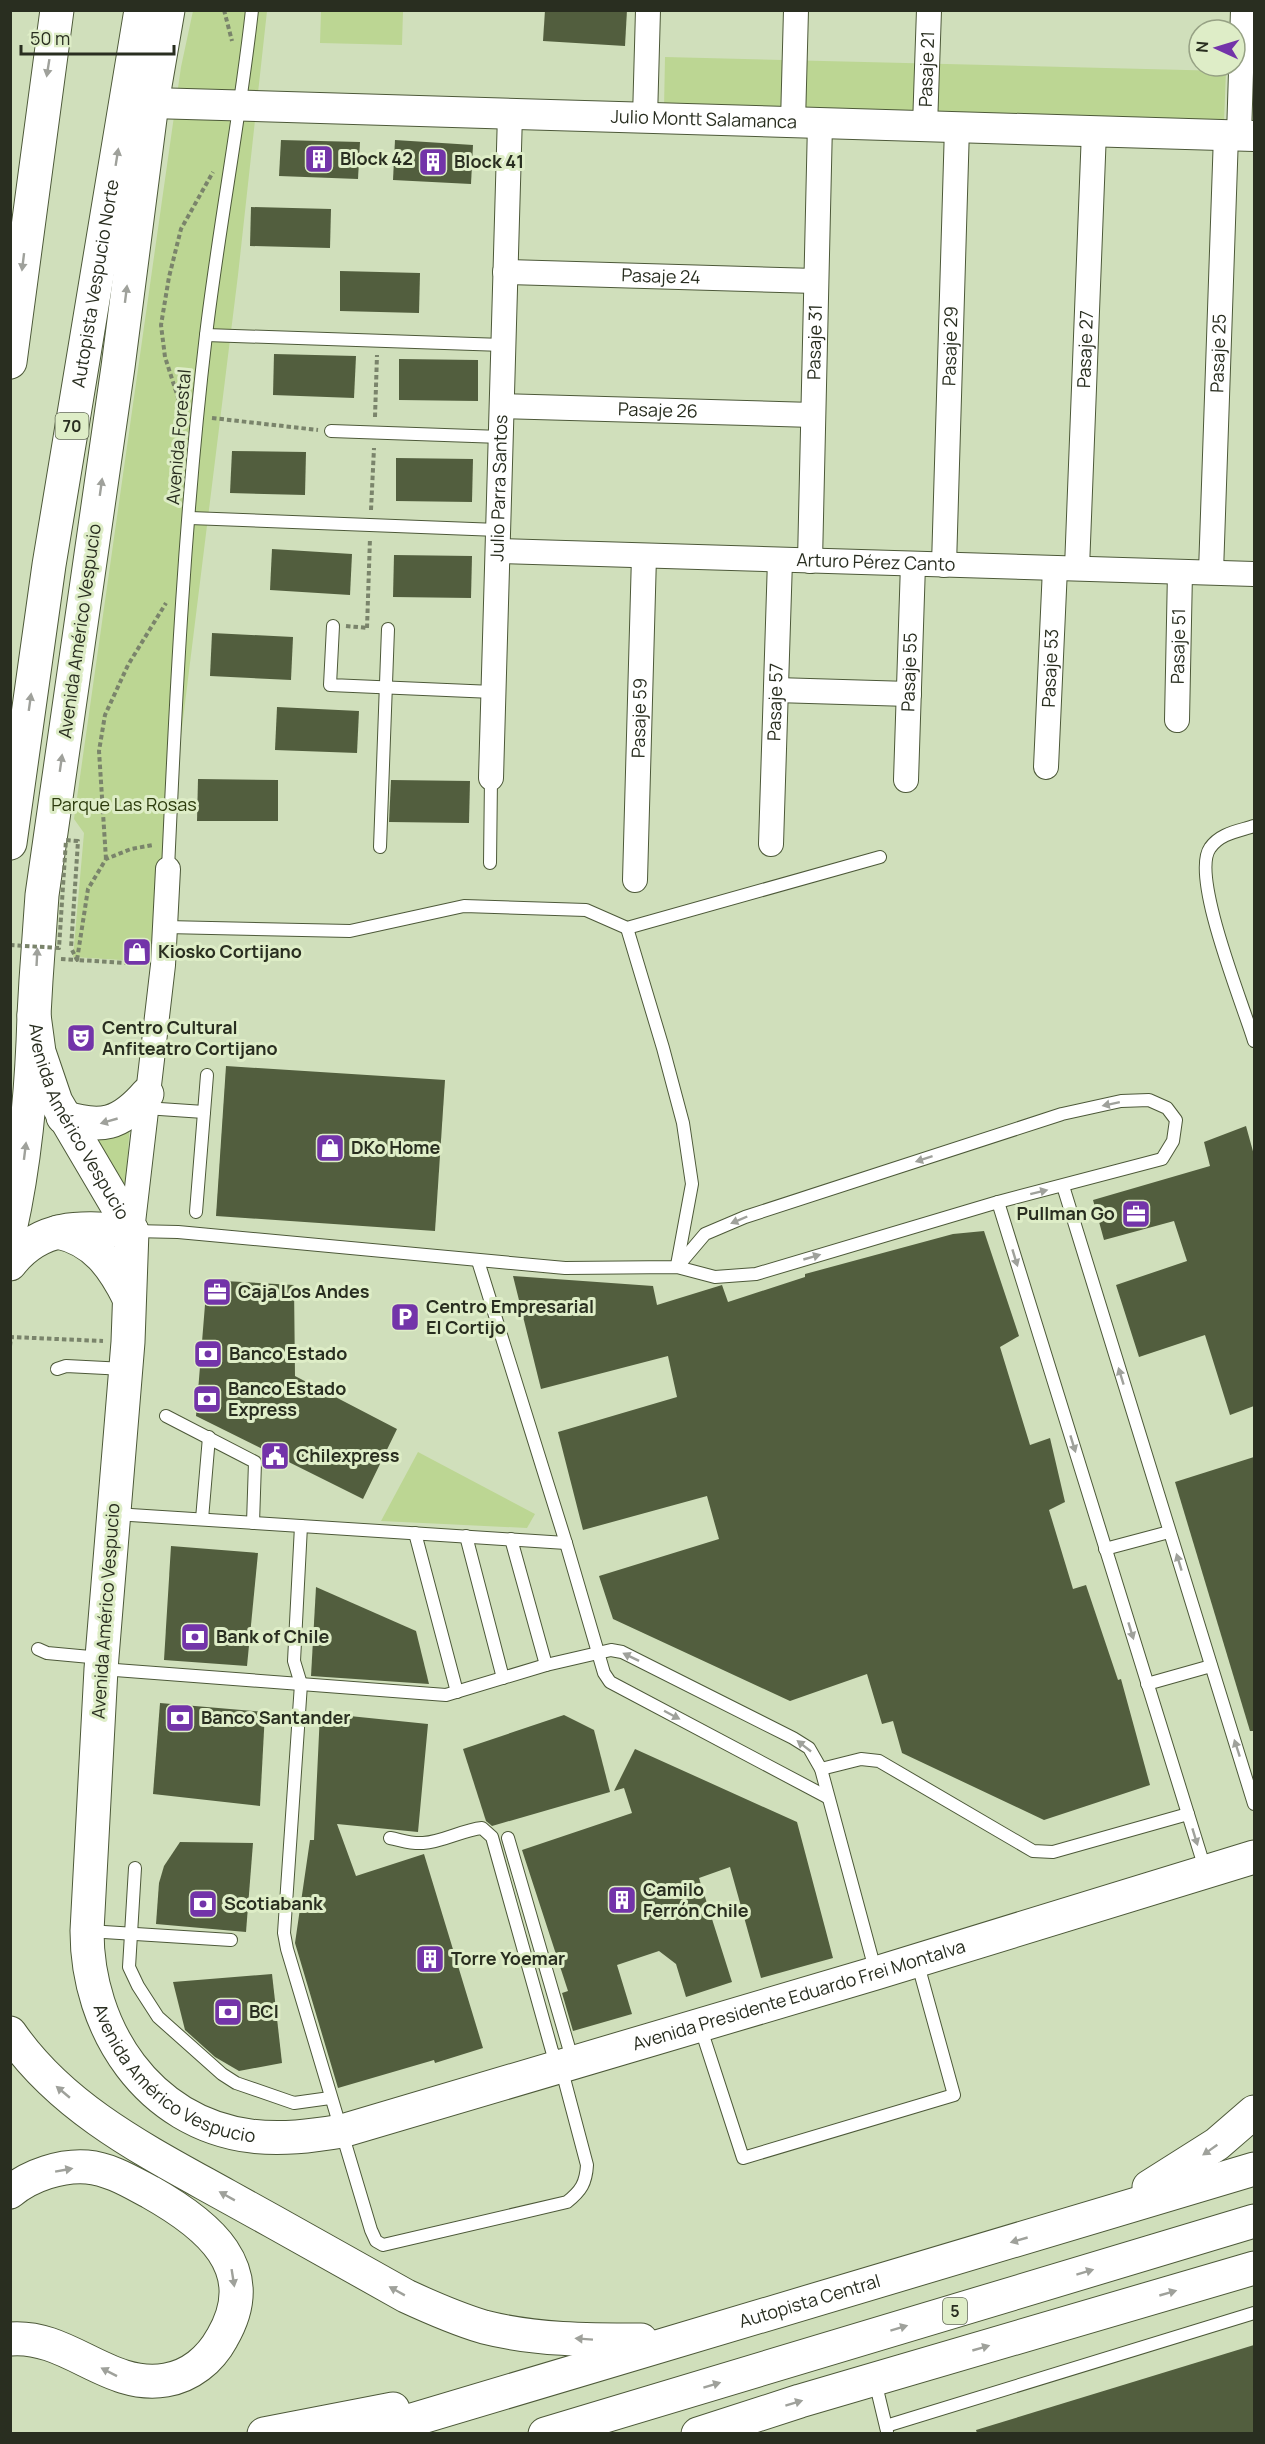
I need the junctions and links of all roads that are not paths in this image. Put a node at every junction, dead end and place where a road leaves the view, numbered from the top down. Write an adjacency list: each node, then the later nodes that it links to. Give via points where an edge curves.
1 (57, 10): 22 (main road, one-way to 22)
2 (141, 10): 49 (main road, Autopista Vespucio Norte / 70, one-way to 2, via 49,565)
3 (168, 10): 9 (main road, Avenida Américo Vespucio)
4 (252, 10): 10 (lane, Avenida Forestal)
5 (648, 10): 12 (street)
6 (796, 10): 13 (street, Pasaje 31)
7 (928, 10): 14 (street, Pasaje 21)
8 (1243, 10): 17 (street, Pasaje 25)
9 (152, 103): 10 (street, Julio Montt Salamanca); 58 (main road, Avenida Américo Vespucio, one-way to 9, via 42,895)
10 (239, 105): 11 (street, Julio Montt Salamanca); 20 (lane, Avenida Forestal)
11 (510, 114): 12 (street, Julio Montt Salamanca); 18 (street, Julio Parra Santos)
12 (645, 118): 13 (street, Julio Montt Salamanca)
13 (807, 122): 14 (street, Julio Montt Salamanca); 19 (street, Pasaje 31)
14 (925, 126): 15 (street, Julio Montt Salamanca)
15 (957, 127): 16 (street, Julio Montt Salamanca); 33 (street, Pasaje 29)
16 (1094, 131): 17 (street, Julio Montt Salamanca); 34 (street, Pasaje 27)
17 (1240, 136): 36 (street, Pasaje 25)
18 (506, 272): 19 (street, Pasaje 24); 21 (street, Julio Parra Santos)
19 (816, 281): 24 (street, Pasaje 31)
20 (206, 335): 21 (lane); 27 (lane, Avenida Forestal)
21 (503, 345): 23 (street, Julio Parra Santos)
22 (10, 362)
23 (502, 406): 24 (street, Pasaje 26); 26 (street, Julio Parra Santos)
24 (813, 415): 31 (street, Pasaje 31)
25 (331, 431): 26 (lane)
26 (501, 437): 28 (street, Julio Parra Santos)
27 (189, 518): 28 (lane, via 371,525); 54 (lane, Avenida Forestal)
28 (498, 541): 29 (street, Arturo Pérez Canto); 42 (street, Julio Parra Santos)
29 (644, 556): 30 (street, Arturo Pérez Canto); 55 (street, Pasaje 59)
30 (780, 560): 31 (street, Arturo Pérez Canto); 41 (street, Pasaje 57)
31 (810, 561): 32 (street, Arturo Pérez Canto)
32 (913, 564): 33 (street, Arturo Pérez Canto); 43 (street, Pasaje 55)
33 (944, 565): 34 (street, Arturo Pérez Canto)
34 (1066, 568): 35 (street, Arturo Pérez Canto); 45 (street, Pasaje 53)
35 (1180, 572): 36 (street, Arturo Pérez Canto); 44 (street, Pasaje 51)
36 (1210, 572): 37 (street, Arturo Pérez Canto)
37 (1254, 574)
38 (333, 626): 40 (lane, via 330,685)
39 (388, 629): 40 (lane)
40 (386, 687): 42 (lane); 51 (lane)
41 (776, 690): 43 (street); 50 (street, Pasaje 57)
42 (494, 692): 46 (street, Julio Parra Santos)
43 (909, 694): 47 (street, Pasaje 55)
44 (1177, 720)
45 (1046, 767)
46 (491, 778): 53 (lane, Julio Parra Santos)
47 (906, 780)
48 (1254, 826): 59 (lane, via 1222,836 1210,848 1205,873 1216,924)
49 (10, 843)
50 (771, 844)
51 (380, 847)
52 (880, 857): 57 (lane)
53 (490, 863)
54 (168, 869): 56 (street)
55 (635, 880)
56 (166, 927): 57 (lane, via 350,932 464,906 586,910); 61 (street)
57 (627, 928): 72 (lane, via 683,1123 692,1184)
58 (34, 1015): 63 (main road, Avenida Américo Vespucio, via 44,1071); 67 (main road, one-way to 58, via 23,1168)
59 (1254, 1041)
60 (207, 1075): 62 (lane)
61 (146, 1101): 62 (lane); 63 (main road, one-way to 63, via 111,1122 89,1124); 68 (street)
62 (204, 1112): 66 (lane)
63 (63, 1117): 68 (main road, Avenida Américo Vespucio)
64 (1063, 1186): 65 (lane, one-way to 64); 72 (lane, one-way to 72, via 1162,1158 1173,1141 1176,1120 1167,1108 1149,1100 1121,1101 1062,1114 745,1217 705,1234); 82 (lane, one-way to 64)
65 (998, 1202): 72 (lane, one-way to 65, via 715,1277 756,1274); 87 (lane, one-way to 87)
66 (196, 1212)
67 (10, 1230)
68 (132, 1231): 69 (main road); 70 (lane); 73 (main road, Avenida Américo Vespucio)
69 (57, 1232): 71 (main road, via 37,1238); 73 (main road, via 96,1249 117,1274)
70 (478, 1261): 72 (lane, via 565,1268); 86 (lane)
71 (10, 1264)
72 (677, 1267)
73 (129, 1298): 74 (main road, Avenida Américo Vespucio)
74 (126, 1355): 75 (lane); 78 (main road, Avenida Américo Vespucio)
75 (57, 1369)
76 (166, 1416): 77 (lane)
77 (208, 1437): 79 (lane); 80 (lane, via 255,1462)
78 (113, 1514): 79 (lane); 90 (main road, Avenida Américo Vespucio)
79 (202, 1520): 80 (lane)
80 (253, 1523): 81 (lane)
81 (301, 1526): 83 (lane); 94 (lane, via 294,1660)
82 (1169, 1532): 87 (lane); 92 (lane, one-way to 82)
83 (415, 1533): 84 (lane); 96 (lane)
84 (466, 1536): 85 (lane); 93 (lane)
85 (511, 1539): 86 (lane); 91 (lane)
86 (566, 1543): 89 (lane)
87 (1106, 1549): 95 (lane, one-way to 95)
88 (38, 1649): 90 (lane)
89 (598, 1654): 91 (lane); 97 (lane, one-way to 89, via 809,1748 793,1738 622,1652); 98 (lane, one-way to 98, via 610,1682)
90 (101, 1664): 94 (lane); 106 (main road, Avenida Américo Vespucio)
91 (546, 1665): 93 (lane)
92 (1211, 1666): 95 (lane); 99 (lane, one-way to 92)
93 (503, 1678): 96 (lane)
94 (301, 1684): 96 (lane, via 446,1695); 114 (lane, via 284,1933)
95 (1147, 1684): 100 (lane)
96 (457, 1692)
97 (821, 1769): 98 (lane); 100 (lane, via 861,1759 879,1761 1033,1851 1053,1852)
98 (827, 1797): 110 (lane)
99 (1254, 1804)
100 (1188, 1814): 105 (lane, one-way to 105)
101 (390, 1838): 113 (lane, via 425,1843 482,1828 492,1838 552,2051)
102 (508, 1838): 113 (lane)
103 (1254, 1857): 105 (main road, Avenida Presidente Eduardo Frei Montalva)
104 (135, 1868): 107 (lane)
105 (1206, 1872): 109 (main road, Avenida Presidente Eduardo Frei Montalva)
106 (87, 1931): 107 (lane); 116 (main road, Avenida Américo Vespucio, via 89,1972 101,2016 129,2063 169,2103 200,2122 249,2136 287,2138)
107 (130, 1934): 108 (lane); 114 (lane, via 129,1967 147,2001 158,2017 222,2074 236,2083 294,2103)
108 (231, 1940)
109 (916, 1960): 110 (main road, Avenida Presidente Eduardo Frei Montalva); 111 (lane, via 954,2095 743,2158)
110 (876, 1973): 111 (main road, Avenida Presidente Eduardo Frei Montalva)
111 (700, 2025): 113 (main road, Avenida Presidente Eduardo Frei Montalva)
112 (10, 2033): 124 (main road, one-way to 112, via 598,2340 532,2335 484,2327 435,2309 116,2131 62,2091 35,2066)
113 (567, 2065): 116 (main road, Avenida Presidente Eduardo Frei Montalva); 116 (lane, via 587,2165 580,2193 567,2202 383,2245 371,2230)
114 (330, 2098): 116 (lane)
115 (1254, 2112): 120 (main road, one-way to 120, via 1230,2135 1187,2165)
116 (342, 2131)
117 (1254, 2169): 120 (main road, Autopista Central)
118 (10, 2192): 123 (main road, one-way to 123, via 34,2177 68,2169 87,2167 120,2176 170,2203 210,2233 231,2264 235,2283 233,2313 217,2348 193,2369 174,2378 150,2382 120,2378 56,2345)
119 (1254, 2221): 127 (main road, 5, one-way to 119)
120 (1075, 2224): 124 (main road, Autopista Central, one-way to 124)
121 (1254, 2268): 125 (main road, one-way to 121)
122 (1254, 2313): 129 (lane)
123 (10, 2338)
124 (685, 2338): 126 (main road, Autopista Central)
125 (875, 2380): 128 (main road, one-way to 125); 129 (lane)
126 (504, 2392): 130 (main road); 131 (main road, Autopista Central)
127 (656, 2401): 132 (main road, 5); 133 (main road)
128 (750, 2424): 134 (main road)
129 (886, 2430)
130 (264, 2433)
131 (364, 2433)
132 (545, 2433)
133 (585, 2433)
134 (698, 2433)

